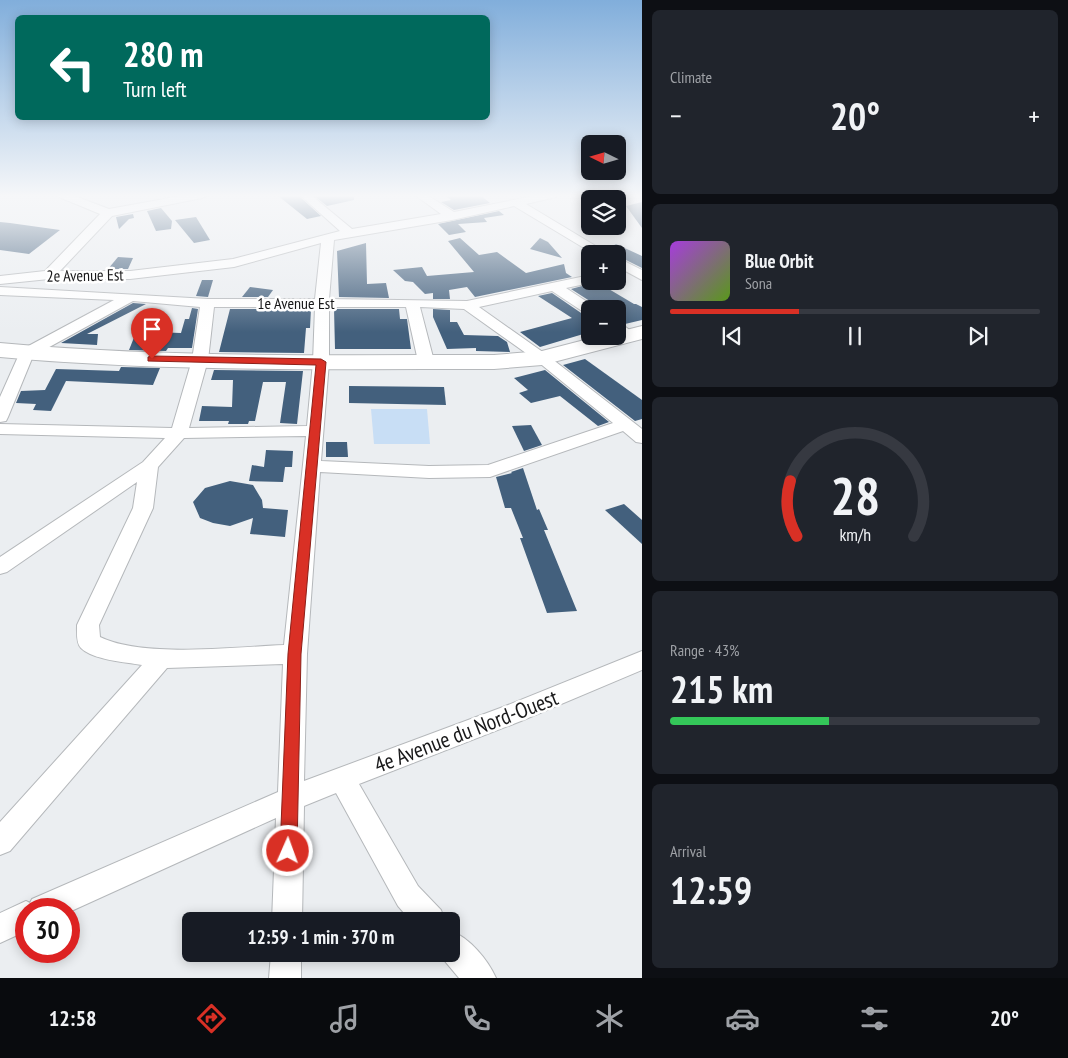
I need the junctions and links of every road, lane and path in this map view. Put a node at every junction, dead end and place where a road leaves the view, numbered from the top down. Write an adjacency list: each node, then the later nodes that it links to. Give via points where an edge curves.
1 (82, 241): 4 (street)
2 (315, 241): 4 (street, 2e Avenue Est, via 234,263 130,275)
3 (328, 241): 11 (street)
4 (49, 275): 5 (street, 2e Avenue Est)
5 (0, 280)
6 (581, 281): 7 (street, 1e Avenue Est)
7 (553, 286): 13 (street); 14 (street, 1e Avenue Est)
8 (0, 291): 9 (street, 1e Avenue Est)
9 (130, 297): 10 (street, 1e Avenue Est); 17 (street)
10 (208, 303): 11 (street, 1e Avenue Est); 19 (street)
11 (322, 303): 12 (street, 1e Avenue Est); 21 (street)
12 (412, 303): 14 (street, 1e Avenue Est); 20 (street)
13 (581, 304)
14 (468, 305): 18 (street)
15 (629, 331): 18 (highway)
16 (0, 350): 17 (highway)
17 (26, 353): 19 (highway); 22 (street)
18 (542, 358): 20 (highway, via 494,362); 23 (street)
19 (200, 360): 21 (highway); 26 (street)
20 (426, 361): 21 (highway)
21 (321, 362): 25 (street)
22 (0, 417)
23 (624, 425): 27 (street); 29 (street, via 490,471 390,471)
24 (0, 428): 26 (street)
25 (314, 431): 26 (street); 29 (street)
26 (179, 433): 28 (street)
27 (642, 438)
28 (149, 466): 30 (street); 32 (street, via 143,508 88,625 89,642 105,650)
29 (311, 466): 31 (street)
30 (0, 566)
31 (294, 654): 32 (street); 35 (street)
32 (161, 659): 36 (street)
33 (642, 660): 34 (street, 4e Avenue du Nord-Ouest)
34 (342, 779): 35 (street, 4e Avenue du Nord-Ouest); 39 (street, via 408,896)
35 (290, 799): 37 (street, 4e Avenue du Nord-Ouest); 38 (street)
36 (0, 842)
37 (67, 898)
38 (287, 912)
39 (422, 912)
40 (15, 921): 41 (street)
41 (0, 928)
42 (460, 956): 45 (street)
43 (286, 962): 44 (street)
44 (285, 978)
45 (480, 978)

